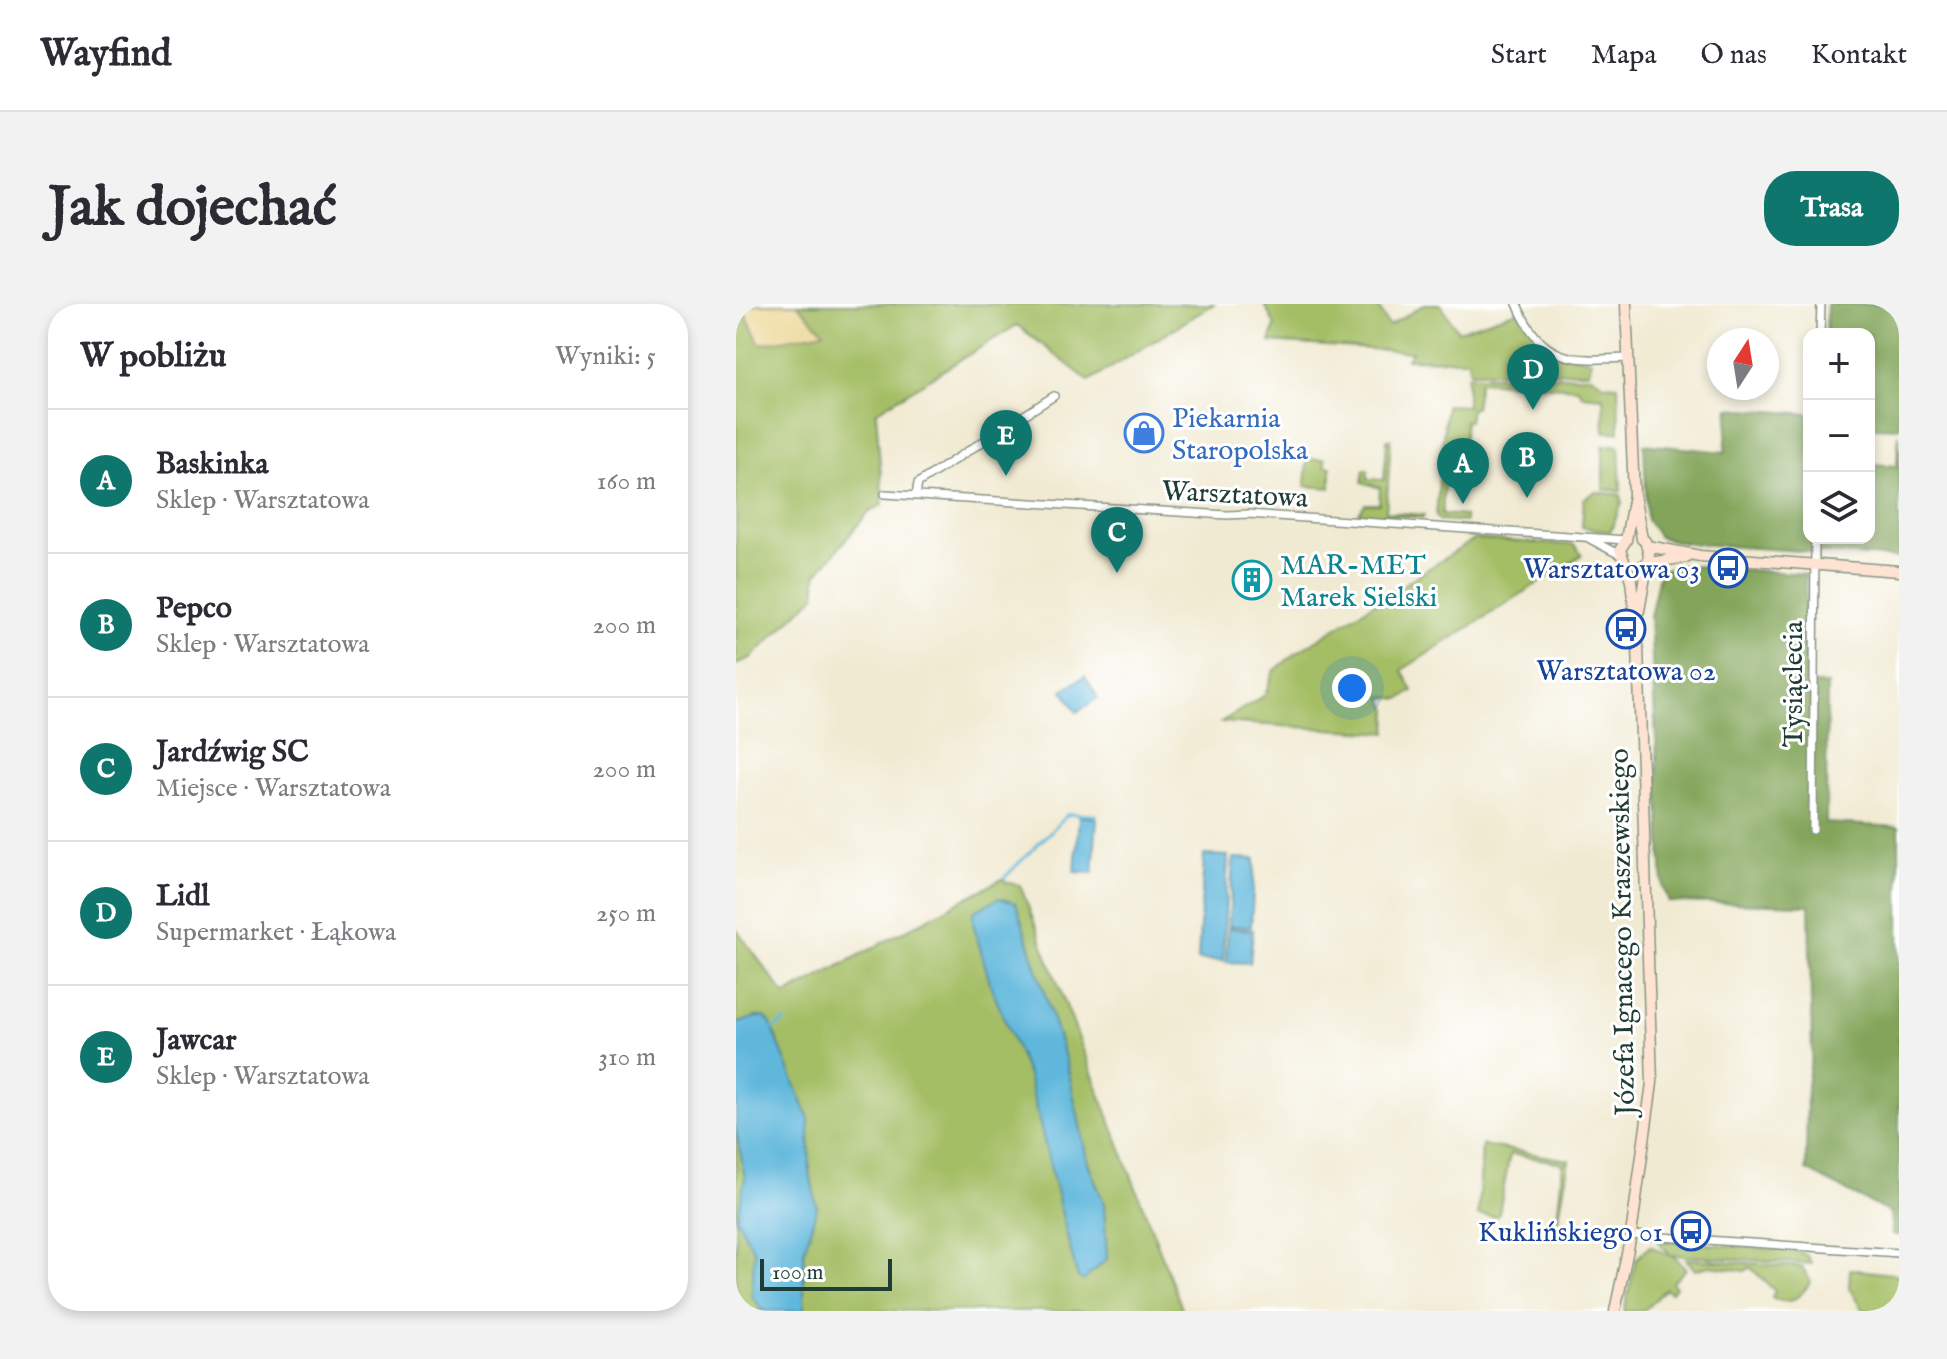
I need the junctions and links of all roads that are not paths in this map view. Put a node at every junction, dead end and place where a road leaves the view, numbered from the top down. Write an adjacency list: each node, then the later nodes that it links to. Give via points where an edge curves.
1 (1517, 304): 5 (street, via 1537,342 1551,352 1578,360)
2 (1626, 304): 5 (street)
3 (1821, 304): 4 (street)
4 (1820, 328)
5 (1628, 358): 8 (street)
6 (1054, 396): 9 (street, via 918,483)
7 (885, 494): 9 (street, Warsztatowa)
8 (1634, 495): 11 (street); 12 (street)
9 (916, 496): 10 (street, Warsztatowa)
10 (1582, 535): 11 (street, Warsztatowa); 15 (street, Warsztatowa)
11 (1626, 540): 12 (street); 15 (street)
12 (1645, 542): 14 (street); 16 (street, Józefa Ignacego Kraszewskiego)
13 (1815, 544): 17 (street, Tysiąclecia)
14 (1700, 556): 16 (street); 17 (street)
15 (1623, 560): 16 (street, via 1635,567); 19 (street, Józefa Ignacego Kraszewskiego)
16 (1646, 561): 19 (street, Józefa Ignacego Kraszewskiego)
17 (1815, 565): 18 (street); 20 (street, Tysiąclecia)
18 (1899, 571)
19 (1638, 645): 21 (street, Józefa Ignacego Kraszewskiego, via 1652,1083)
20 (1813, 830)
21 (1631, 1235): 22 (street); 23 (street, Józefa Ignacego Kraszewskiego)
22 (1899, 1253)
23 (1615, 1311)

